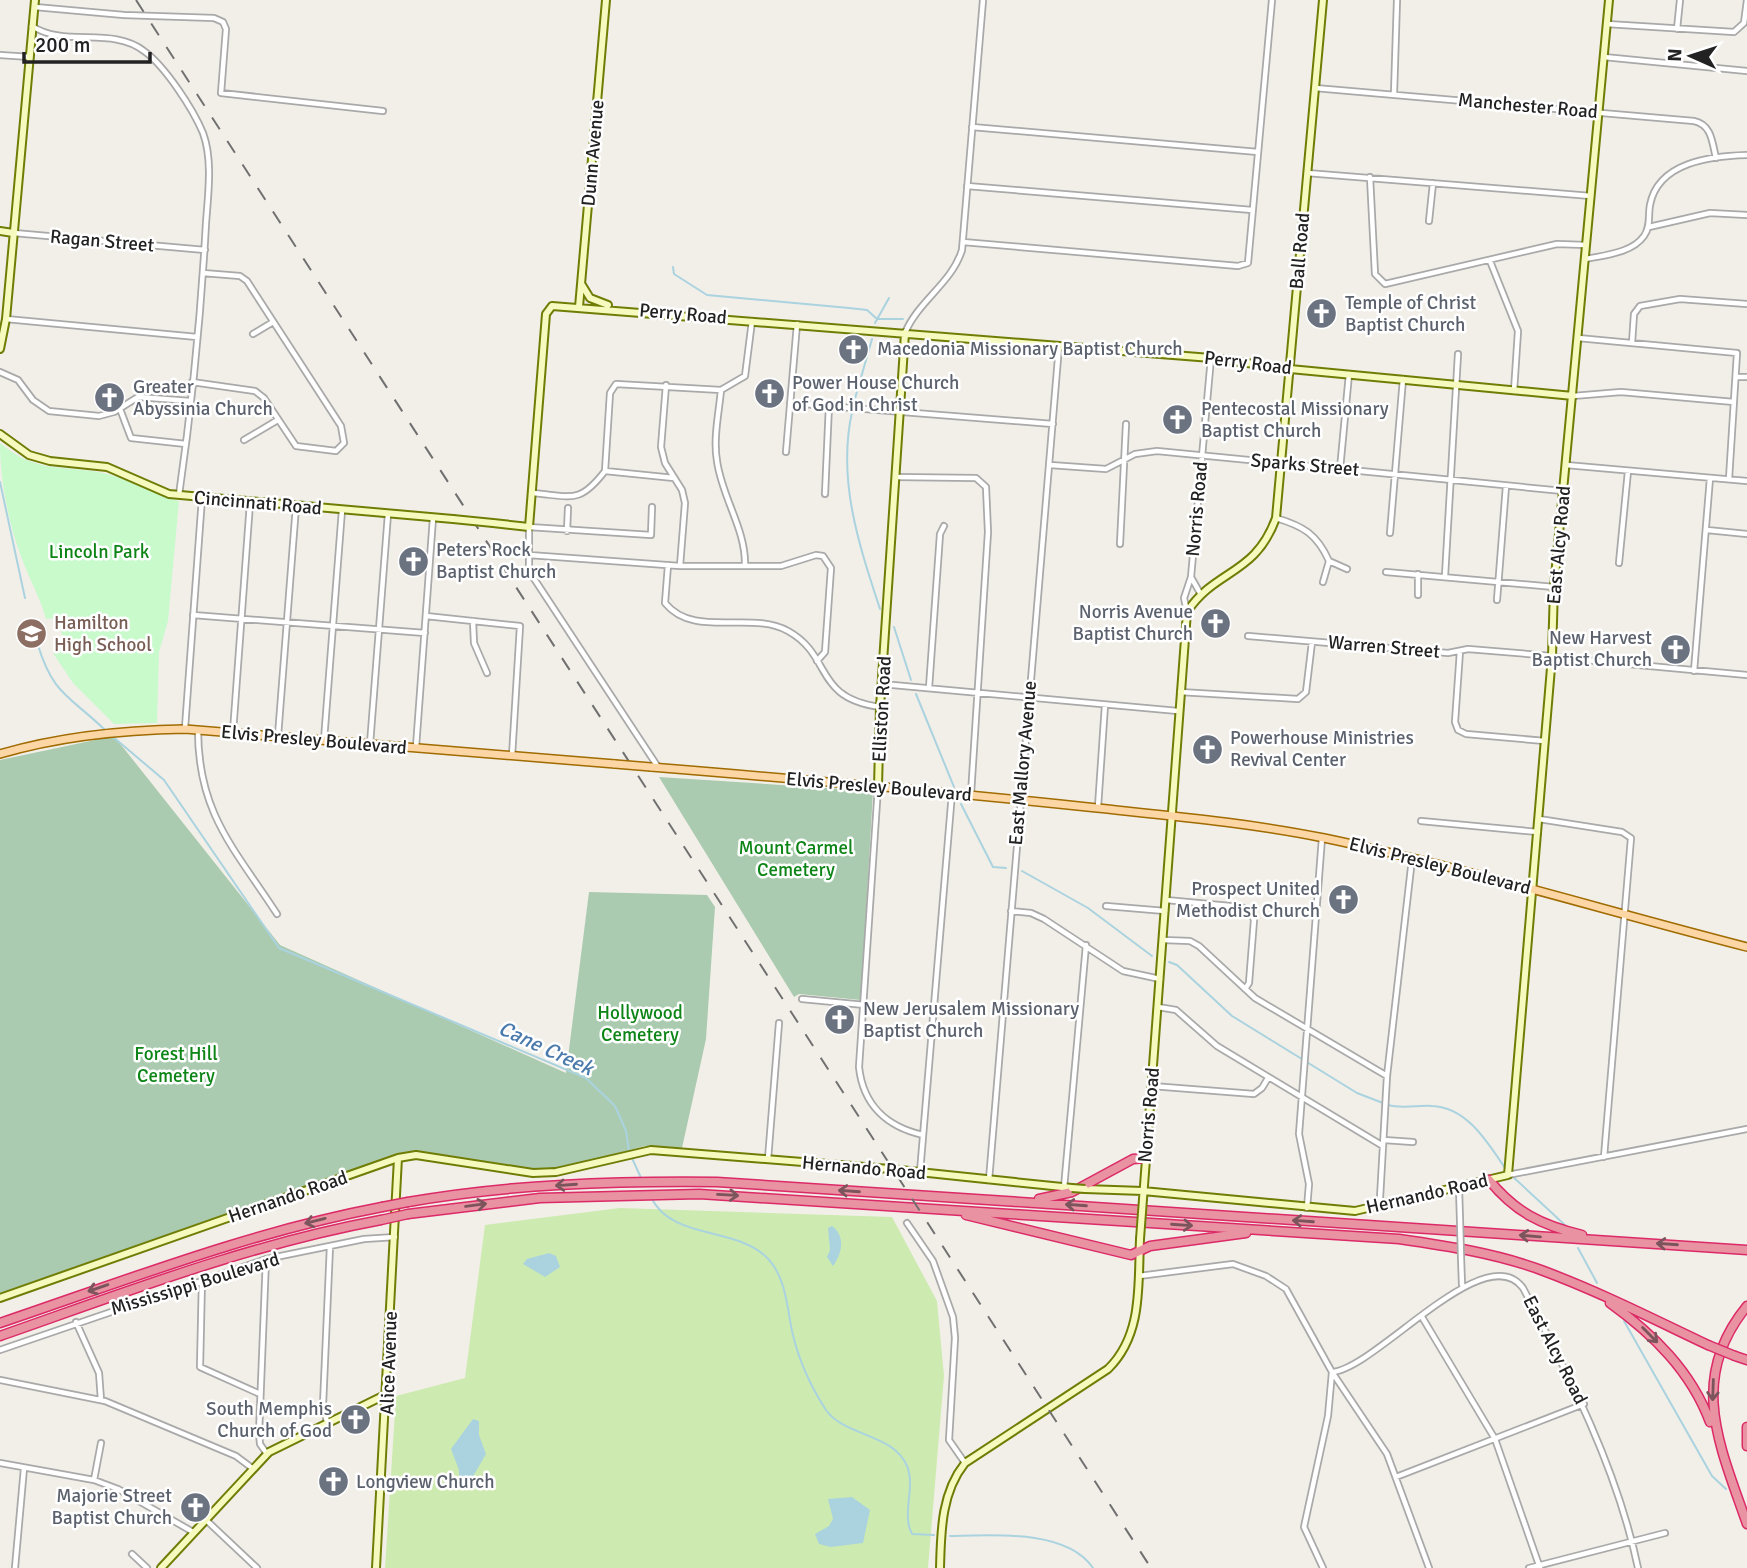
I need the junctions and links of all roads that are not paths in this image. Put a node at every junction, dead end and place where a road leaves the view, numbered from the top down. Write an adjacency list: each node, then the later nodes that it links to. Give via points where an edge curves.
1 (606, 0): 42 (street, Dunn Avenue)
2 (983, 0): 21 (street)
3 (1272, 0): 22 (street)
4 (1322, 0): 17 (street, Ball Road)
5 (1397, 0): 18 (street)
6 (1609, 0): 10 (street, East Alcy Road)
7 (1679, 0): 12 (street)
8 (1747, 0): 12 (street, via 1744,23 1734,32)
9 (35, 4): 11 (street); 19 (street, via 124,15 214,18 226,29 221,93)
10 (1607, 24): 12 (street); 15 (street, East Alcy Road)
11 (32, 26): 14 (street); 38 (street, via 45,35 114,39 144,50 167,74 203,134 209,175)
12 (1677, 29)
13 (0, 54): 14 (street)
14 (30, 57): 35 (street)
15 (1604, 57): 16 (street); 20 (street, East Alcy Road)
16 (1747, 71)
17 (1314, 88): 18 (street, Manchester Road); 25 (street, Ball Road)
18 (1394, 94): 20 (street, Manchester Road)
19 (383, 111)
20 (1599, 113): 24 (street, Manchester Road, via 1702,123 1709,131); 29 (street, East Alcy Road)
21 (972, 127): 22 (street); 28 (street)
22 (1258, 152): 30 (street)
23 (1747, 156): 24 (street)
24 (1716, 158): 33 (street, via 1686,164 1664,178 1650,205)
25 (1306, 173): 26 (street); 59 (street, Ball Road)
26 (1370, 177): 27 (street); 40 (street, via 1374,274 1378,279 1391,285)
27 (1433, 183): 29 (street); 32 (street)
28 (967, 186): 30 (street); 36 (street)
29 (1591, 196): 37 (street, East Alcy Road)
30 (1252, 210): 36 (street, via 1248,263 1243,266)
31 (1747, 215): 33 (street, via 1710,213)
32 (1429, 220)
33 (1649, 227): 39 (street, via 1628,249)
34 (0, 231): 35 (street, Ragan Street)
35 (13, 233): 38 (street, Ragan Street); 46 (street)
36 (963, 242): 50 (street, via 957,265 916,311)
37 (1587, 245): 39 (street, East Alcy Road); 40 (street, via 1557,244)
38 (205, 250): 41 (street)
39 (1586, 259): 53 (street, East Alcy Road)
40 (1490, 261): 69 (street, via 1518,331)
41 (203, 273): 48 (street, via 240,276); 52 (street)
42 (581, 280): 44 (street, Dunn Avenue); 45 (street, via 596,303)
43 (1747, 304): 54 (street, via 1680,299 1640,306 1635,309)
44 (579, 307): 45 (street, Perry Road); 101 (street, Perry Road, via 552,306 547,314)
45 (624, 310): 47 (street, Perry Road)
46 (6, 319): 52 (street); 56 (street)
47 (752, 320): 49 (street, Perry Road); 68 (street, via 745,376)
48 (273, 322): 51 (street); 77 (street, via 341,426 341,448 296,446)
49 (797, 324): 50 (street, Perry Road); 73 (street)
50 (905, 333): 55 (street, Perry Road); 76 (street, Elliston Road)
51 (253, 334)
52 (197, 338): 65 (street)
53 (1578, 338): 54 (street); 70 (street, East Alcy Road)
54 (1632, 343): 62 (street, via 1737,353)
55 (1059, 345): 58 (street, Perry Road); 78 (street, East Mallory Avenue)
56 (0, 349)
57 (1458, 354): 67 (street)
58 (1211, 358): 59 (street, Perry Road); 84 (street, Norris Road)
59 (1290, 369): 61 (street, Perry Road); 86 (street, Ball Road)
60 (0, 372): 75 (street, via 18,380 33,400 49,411 99,416)
61 (1349, 374): 64 (street, Perry Road); 89 (street)
62 (1737, 377): 63 (street); 72 (street)
63 (1747, 377)
64 (1404, 379): 67 (street, Perry Road); 92 (street)
65 (192, 382): 71 (street); 77 (street, via 255,391)
66 (666, 385): 68 (street); 90 (street, via 616,384 610,393); 94 (street, via 661,447)
67 (1457, 386): 69 (street, Perry Road); 97 (street)
68 (721, 390): 125 (street, via 716,460 746,546)
69 (1514, 391): 70 (street, Perry Road)
70 (1573, 396): 72 (street, Perry Road, via 1621,392); 88 (street, East Alcy Road)
71 (190, 401): 75 (street, via 138,397); 82 (street)
72 (1734, 402): 96 (street)
73 (790, 403): 74 (street); 83 (street)
74 (829, 405): 76 (street); 102 (street)
75 (120, 409): 82 (street, via 131,438)
76 (901, 411): 78 (street); 93 (street, Elliston Road)
77 (277, 421): 81 (street)
78 (1053, 424): 87 (street, East Mallory Avenue)
79 (1126, 424): 85 (street)
80 (0, 434): 103 (street, Cincinnati Road, via 29,455 107,467)
81 (244, 440)
82 (186, 444): 103 (street)
83 (786, 452)
84 (1202, 456): 85 (street, Sparks Street, via 1145,451); 86 (street, Sparks Street); 130 (street, Norris Road)
85 (1126, 460): 87 (street, Sparks Street, via 1096,470); 119 (street)
86 (1282, 463): 89 (street, Sparks Street); 112 (street, Ball Road)
87 (1050, 465): 158 (street, East Mallory Avenue)
88 (1566, 465): 91 (street); 100 (street, East Alcy Road)
89 (1340, 469): 92 (street, Sparks Street)
90 (605, 471): 94 (street); 101 (street, via 578,497)
91 (1628, 471): 95 (street); 122 (street)
92 (1396, 474): 97 (street, Sparks Street); 117 (street)
93 (896, 477): 154 (street, Elliston Road); 157 (street, via 976,478 986,487 988,532)
94 (674, 478): 124 (street, via 685,503)
95 (1710, 478): 96 (street); 115 (street)
96 (1729, 479): 98 (street)
97 (1451, 481): 99 (street, Sparks Street); 129 (street)
98 (1747, 481)
99 (1506, 486): 100 (street, Sparks Street); 132 (street)
100 (1563, 491): 133 (street, East Alcy Road)
101 (532, 493): 114 (street)
102 (825, 494)
103 (179, 495): 104 (street, Cincinnati Road)
104 (202, 498): 105 (street, Cincinnati Road); 138 (street)
105 (250, 503): 106 (street, Cincinnati Road); 140 (street)
106 (296, 506): 109 (street, Cincinnati Road); 141 (street)
107 (652, 507): 116 (street, via 651,536)
108 (568, 508): 116 (street)
109 (342, 510): 110 (street, Cincinnati Road); 143 (street)
110 (388, 514): 111 (street, Cincinnati Road); 144 (street)
111 (433, 518): 114 (street, Cincinnati Road, bridge); 139 (street)
112 (1276, 518): 121 (street, via 1311,531); 134 (street, Ball Road, via 1258,552)
113 (944, 526): 155 (street)
114 (529, 527): 116 (street); 120 (street)
115 (1707, 530): 118 (street); 151 (street)
116 (567, 531)
117 (1390, 533)
118 (1747, 534)
119 (1120, 544)
120 (528, 555): 123 (street); 172 (street, via 529,571)
121 (1329, 561): 126 (street); 131 (street)
122 (1619, 563)
123 (668, 565): 124 (street); 150 (street, via 666,603 673,612 718,623 748,622 788,631)
124 (680, 566): 125 (street)
125 (746, 566): 150 (street, via 781,566 816,555 829,561 825,652)
126 (1347, 569)
127 (1387, 572): 128 (street)
128 (1418, 575): 129 (street); 135 (street)
129 (1445, 576): 132 (street)
130 (1191, 577): 134 (street, Norris Road); 137 (street, Norris Road, via 1184,598)
131 (1323, 582)
132 (1497, 582): 133 (street); 136 (street)
133 (1554, 587): 149 (street, East Alcy Road)
134 (1200, 593): 137 (street, Norris Road)
135 (1418, 595)
136 (1497, 600)
137 (1187, 612): 156 (street, Norris Road)
138 (193, 615): 140 (street); 162 (street)
139 (426, 616): 142 (street); 145 (street)
140 (241, 617): 141 (street); 164 (street)
141 (287, 621): 143 (street); 165 (street)
142 (473, 621): 152 (street, via 474,643); 171 (street, via 520,626)
143 (333, 625): 144 (street); 166 (street)
144 (379, 629): 145 (street); 168 (street)
145 (425, 633): 169 (street)
146 (1248, 636): 147 (street)
147 (1312, 642): 148 (street, Warren Street, via 1448,653); 156 (street, Warren Street, via 1306,692 1298,699)
148 (1460, 650): 149 (street, Warren Street); 167 (street, via 1458,730)
149 (1552, 657): 151 (street, Warren Street); 167 (street, East Alcy Road)
150 (817, 661): 160 (street, via 844,697)
151 (1694, 671): 153 (street, Warren Street)
152 (487, 673)
153 (1747, 675)
154 (883, 684): 155 (street); 160 (street, Elliston Road)
155 (929, 688): 157 (street)
156 (1180, 692): 161 (street, Norris Road)
157 (977, 694): 158 (street); 175 (street)
158 (1028, 698): 159 (street); 176 (street, East Mallory Avenue)
159 (1105, 705): 161 (street); 177 (street)
160 (880, 707): 173 (street, Elliston Road)
161 (1178, 711): 178 (street, Norris Road)
162 (185, 729): 163 (main road, Elvis Presley Boulevard); 170 (main road, Elvis Presley Boulevard, via 116,730)
163 (198, 730): 164 (main road, Elvis Presley Boulevard); 189 (street, via 206,801)
164 (233, 733): 165 (main road, Elvis Presley Boulevard)
165 (278, 737): 166 (main road, Elvis Presley Boulevard)
166 (324, 741): 168 (main road, Elvis Presley Boulevard)
167 (1545, 741): 179 (street, East Alcy Road)
168 (370, 744): 169 (main road, Elvis Presley Boulevard)
169 (416, 748): 171 (main road, Elvis Presley Boulevard)
170 (0, 754)
171 (512, 757): 172 (main road, Elvis Presley Boulevard, bridge)
172 (655, 767): 173 (main road, Elvis Presley Boulevard)
173 (878, 787): 174 (main road, Elvis Presley Boulevard); 197 (street, Elliston Road)
174 (952, 793): 175 (main road, Elvis Presley Boulevard); 206 (street)
175 (971, 794): 176 (main road, Elvis Presley Boulevard)
176 (1020, 799): 177 (main road, Elvis Presley Boulevard); 187 (street, East Mallory Avenue)
177 (1098, 808): 178 (main road, Elvis Presley Boulevard)
178 (1172, 816): 182 (main road, Elvis Presley Boulevard); 185 (street, Norris Road)
179 (1539, 819): 181 (street, East Alcy Road); 190 (street, via 1628,834)
180 (1421, 821): 181 (street)
181 (1538, 832): 184 (street, East Alcy Road)
182 (1322, 838): 183 (main road, Elvis Presley Boulevard); 200 (street)
183 (1412, 859): 184 (main road, Elvis Presley Boulevard); 201 (street)
184 (1534, 888): 190 (main road, Elvis Presley Boulevard); 214 (street, East Alcy Road)
185 (1166, 900): 188 (street, Norris Road); 195 (street, via 1241,906 1250,911 1254,920)
186 (1106, 906): 188 (street)
187 (1011, 911): 192 (street, via 1031,913); 215 (street, East Mallory Avenue)
188 (1165, 911): 191 (street, Norris Road)
189 (277, 914)
190 (1625, 916): 193 (main road, Elvis Presley Boulevard); 209 (street)
191 (1163, 940): 194 (street, Norris Road); 195 (street, via 1199,946)
192 (1086, 945): 194 (street, via 1123,971); 217 (street)
193 (1747, 947)
194 (1160, 979): 198 (street, Norris Road)
195 (1245, 989): 200 (street)
196 (802, 999): 197 (street)
197 (865, 1005): 206 (street, Elliston Road, via 859,1067 868,1098 898,1129)
198 (1158, 1007): 202 (street, via 1176,1010 1204,1037); 203 (street, Norris Road)
199 (779, 1023): 212 (street)
200 (1307, 1029): 201 (street); 204 (street)
201 (1387, 1076): 208 (street)
202 (1268, 1078): 203 (street, via 1254,1094); 204 (street)
203 (1152, 1086): 211 (street, Norris Road)
204 (1302, 1097): 208 (street); 222 (street, via 1299,1134 1308,1184)
205 (1747, 1129): 209 (street, Hernando Road)
206 (923, 1135): 213 (street)
207 (1413, 1142): 208 (street)
208 (1384, 1143): 221 (street)
209 (1604, 1157): 214 (street, Hernando Road)
210 (398, 1158): 212 (street, Hernando Road, via 416,1155 533,1173 556,1172 639,1151); 226 (street, Alice Avenue); 236 (street, Hernando Road)
211 (1146, 1158): 219 (street, Norris Road); 220 (highway, via 1133,1159 1072,1192)
212 (768, 1160): 213 (street, Hernando Road)
213 (919, 1172): 215 (street, Hernando Road)
214 (1508, 1175): 216 (street, Hernando Road)
215 (989, 1180): 217 (street, Hernando Road)
216 (1489, 1180): 218 (street, Hernando Road); 227 (highway, via 1511,1206 1532,1219)
217 (1068, 1188): 219 (street, Hernando Road, bridge)
218 (1459, 1188): 221 (street, Hernando Road); 234 (street, bridge)
219 (1143, 1195): 222 (street, Hernando Road); 230 (street, Norris Road, bridge)
220 (1019, 1202): 227 (highway, one-way to 220); 240 (highway, one-way to 240, bridge, via 730,1183 634,1182 503,1189 313,1221 207,1251)
221 (1383, 1206): 222 (street, Hernando Road, via 1355,1211)
222 (1307, 1208)
223 (943, 1209): 225 (highway, one-way to 225); 230 (highway, via 1131,1255); 241 (highway, one-way to 223, bridge, via 217,1260 408,1214 521,1199 637,1193)
224 (907, 1223): 257 (street, via 933,1261 953,1317 949,1440)
225 (1270, 1231): 230 (highway, via 1150,1245); 235 (highway, via 1399,1239 1457,1248 1539,1269)
226 (395, 1237): 228 (street, Mississippi Boulevard); 247 (street, Alice Avenue)
227 (1598, 1240): 229 (highway, one-way to 227)
228 (330, 1246): 231 (street, Mississippi Boulevard); 250 (street, via 323,1405)
229 (1747, 1249)
230 (1140, 1251): 232 (street, Norris Road)
231 (266, 1259): 233 (street, Mississippi Boulevard); 246 (street)
232 (1139, 1276): 244 (street, via 1233,1264 1266,1276 1286,1289); 257 (street, Norris Road, via 1135,1325 1119,1358)
233 (202, 1279): 239 (street, Mississippi Boulevard); 246 (street, via 200,1367)
234 (1462, 1285): 238 (street); 249 (street, East Alcy Road, via 1505,1275 1518,1281)
235 (1597, 1292): 243 (highway, bridge); 256 (highway, one-way to 256, via 1642,1326 1671,1356 1693,1388)
236 (0, 1298)
237 (1747, 1306): 256 (highway, one-way to 256, via 1715,1363 1713,1415)
238 (1422, 1317): 244 (street, via 1343,1371); 252 (street)
239 (76, 1322): 242 (street, Mississippi Boulevard); 248 (street, via 99,1373)
240 (0, 1323)
241 (0, 1336)
242 (0, 1350)
243 (1747, 1360)
244 (1332, 1372): 261 (street, via 1387,1454); 276 (street, via 1328,1416 1304,1527)
245 (0, 1380): 248 (street)
246 (260, 1394): 255 (street, via 259,1439)
247 (387, 1394): 250 (street); 274 (street, Alice Avenue)
248 (102, 1400): 260 (street, via 236,1456)
249 (1584, 1404): 252 (street); 267 (street, East Alcy Road)
250 (327, 1422): 255 (street)
251 (1747, 1427): 254 (highway)
252 (1495, 1439): 261 (street); 269 (street)
253 (100, 1443): 262 (street)
254 (1747, 1446)
255 (267, 1454): 260 (street)
256 (1723, 1455): 264 (highway)
257 (965, 1463): 275 (street, Norris Road, via 954,1476 941,1528)
258 (0, 1464): 259 (street)
259 (24, 1468): 262 (street); 270 (street)
260 (252, 1468): 263 (street)
261 (1396, 1477): 277 (street)
262 (94, 1480): 265 (street)
263 (205, 1519): 265 (street); 273 (street)
264 (1747, 1524)
265 (193, 1532): 272 (street)
266 (1665, 1534): 267 (street)
267 (1632, 1542): 269 (street); 279 (street, East Alcy Road)
268 (132, 1554): 271 (street)
269 (1540, 1567): 278 (street)
270 (15, 1568)
271 (146, 1568)
272 (160, 1568)
273 (257, 1568)
274 (376, 1568)
275 (940, 1568)
276 (1323, 1568)
277 (1429, 1568)
278 (1529, 1568)
279 (1638, 1568)

